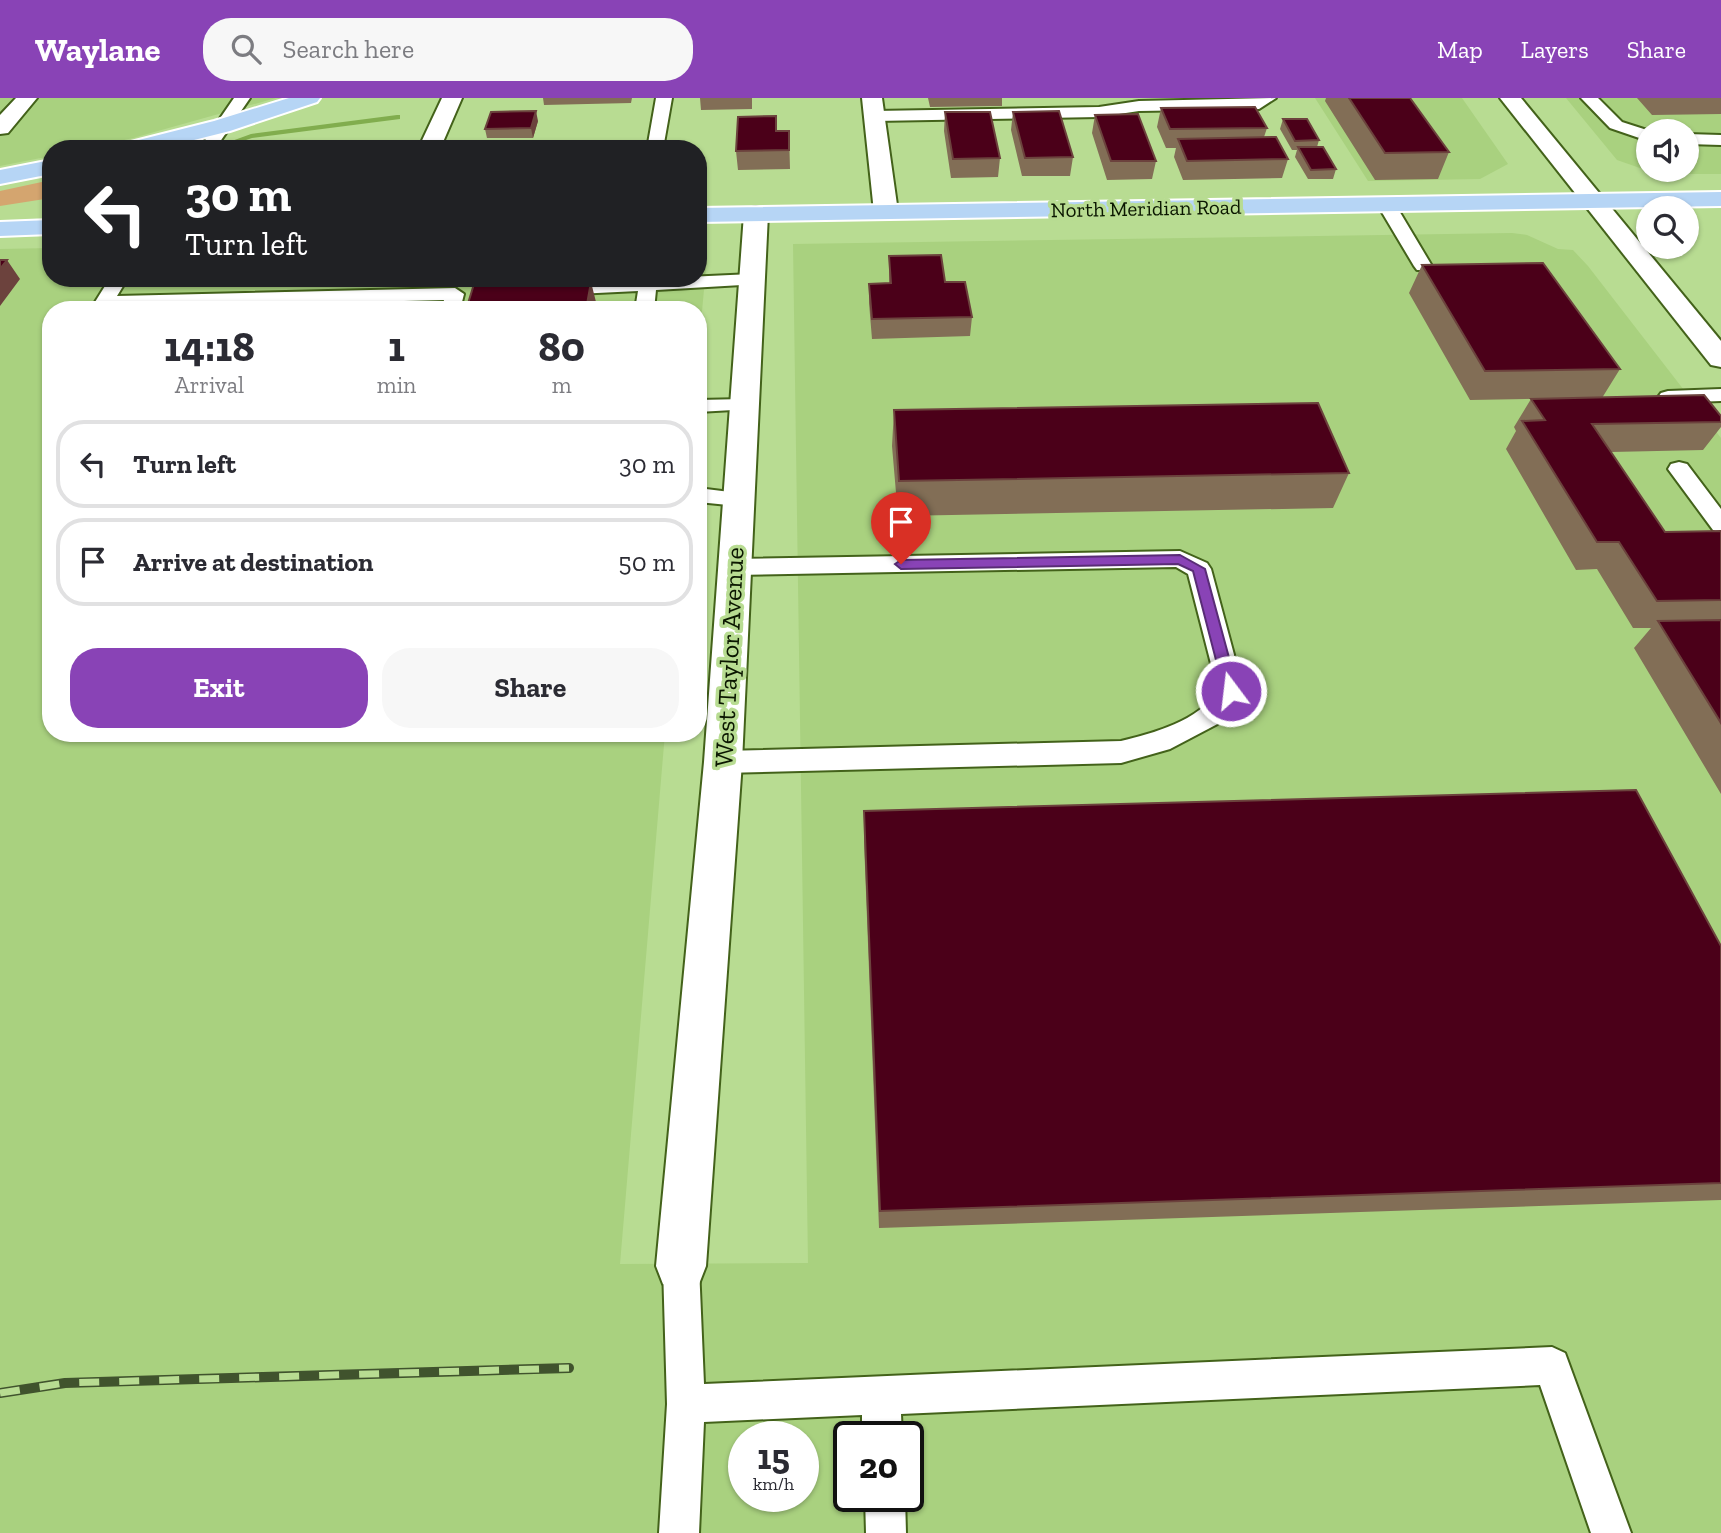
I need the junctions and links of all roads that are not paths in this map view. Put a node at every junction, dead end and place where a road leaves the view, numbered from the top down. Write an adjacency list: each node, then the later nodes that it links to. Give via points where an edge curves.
1 (27, 98): 11 (street)
2 (242, 98): 10 (lane)
3 (310, 98): 10 (main road)
4 (452, 98): 16 (street)
5 (664, 98): 17 (lane)
6 (1268, 98): 9 (lane, via 1259,104 1139,106 1099,112)
7 (1510, 98): 22 (street)
8 (1589, 98): 12 (lane, via 1616,125)
9 (874, 107): 24 (street)
10 (222, 126): 14 (main road); 15 (lane)
11 (0, 128)
12 (1636, 132)
13 (1699, 139): 18 (lane)
14 (167, 140)
15 (213, 140)
16 (433, 140)
17 (657, 140)
18 (1721, 140)
19 (42, 169): 20 (main road)
20 (0, 177)
21 (1721, 199): 22 (main road, North Meridian Road)
22 (1593, 201): 23 (main road, North Meridian Road); 38 (street)
23 (1386, 204): 24 (main road, North Meridian Road); 29 (lane)
24 (886, 212): 25 (main road, North Meridian Road)
25 (756, 214): 26 (main road, North Meridian Road); 30 (street, West Taylor Avenue)
26 (707, 215)
27 (42, 227): 28 (main road)
28 (0, 229)
29 (1423, 266)
30 (752, 280): 31 (lane); 41 (street, West Taylor Avenue)
31 (707, 282)
32 (361, 287): 35 (lane)
33 (604, 287): 34 (lane)
34 (537, 290)
35 (356, 296): 36 (lane); 37 (lane)
36 (458, 299)
37 (292, 301)
38 (1721, 359)
39 (1721, 395): 40 (lane)
40 (1649, 397)
41 (744, 405): 42 (lane); 45 (street, West Taylor Avenue)
42 (707, 406)
43 (1679, 469): 46 (lane)
44 (707, 496): 45 (lane)
45 (738, 499): 47 (street, West Taylor Avenue)
46 (1721, 525)
47 (734, 567): 48 (street, West Taylor Avenue); 48 (lane, via 1180,559 1199,569 1231,691 1218,712 1161,742 1121,752)
48 (723, 762): 49 (street, West Taylor Avenue)
49 (681, 1266): 51 (lane)
50 (881, 1395): 51 (lane); 52 (lane); 56 (lane, via 1552,1366)
51 (685, 1404): 54 (lane)
52 (882, 1421)
53 (885, 1512): 55 (lane)
54 (678, 1533)
55 (886, 1533)
56 (1611, 1533)

